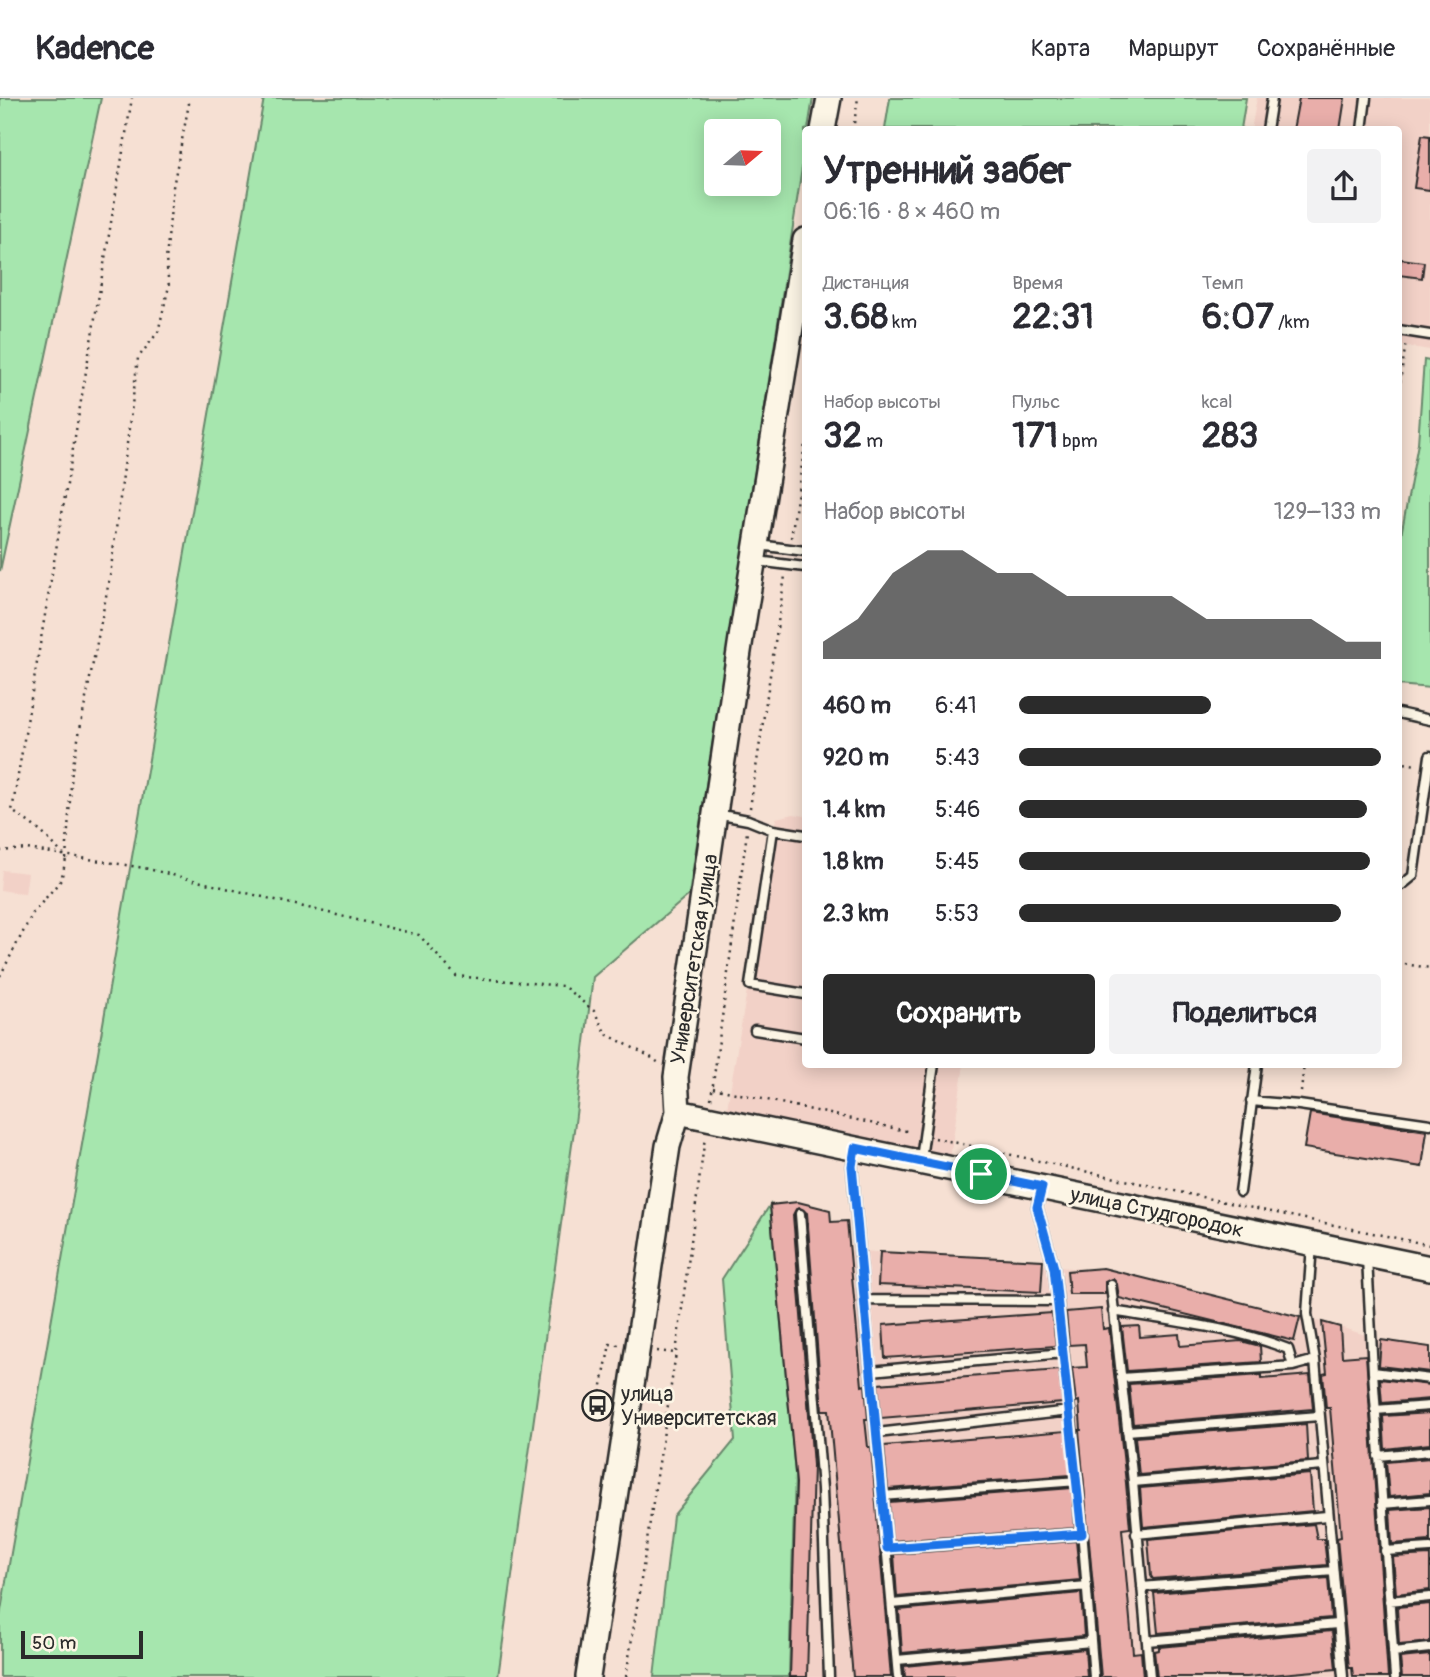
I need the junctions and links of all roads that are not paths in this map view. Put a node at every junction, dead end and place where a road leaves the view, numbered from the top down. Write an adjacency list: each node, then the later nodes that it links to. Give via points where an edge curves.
1 (829, 98): 4 (street)
2 (1272, 98): 5 (lane)
3 (1366, 98): 6 (lane)
4 (825, 126)
5 (1268, 126)
6 (1362, 126)
7 (802, 266): 11 (street, Университетская улица, via 793,344)
8 (1403, 331): 9 (lane)
9 (1430, 335)
10 (802, 551): 11 (lane)
11 (755, 553): 12 (lane); 17 (street, Университетская улица)
12 (802, 566)
13 (1402, 714): 14 (lane)
14 (1430, 720)
15 (1430, 756): 16 (lane)
16 (1429, 767): 20 (lane, via 1413,876)
17 (716, 814): 18 (lane); 27 (street, Университетская улица, via 676,1077)
18 (773, 830): 19 (lane); 21 (lane, via 750,985)
19 (802, 835)
20 (1402, 885)
21 (802, 994)
22 (755, 1030): 23 (lane)
23 (802, 1038)
24 (933, 1068): 30 (lane)
25 (1256, 1068): 26 (lane)
26 (1251, 1101): 28 (lane); 32 (lane)
27 (678, 1112): 29 (street, улица Студгородок); 80 (street, Университетская улица, via 668,1146)
28 (1430, 1124)
29 (855, 1148): 30 (street, улица Студгородок); 38 (lane, via 852,1166)
30 (920, 1162): 31 (street, улица Студгородок)
31 (1042, 1187): 34 (street, улица Студгородок); 39 (lane, via 1037,1207)
32 (1240, 1192)
33 (800, 1214): 81 (lane, via 822,1489)
34 (1312, 1244): 35 (street, улица Студгородок); 42 (lane, via 1307,1314)
35 (1367, 1255): 36 (street, улица Студгородок); 45 (lane)
36 (1430, 1267)
37 (1111, 1285): 40 (lane)
38 (865, 1300): 39 (lane); 44 (lane)
39 (1058, 1301): 41 (lane)
40 (1113, 1311): 43 (lane, via 1266,1341 1288,1349); 46 (lane)
41 (1063, 1353): 44 (lane); 50 (lane)
42 (1315, 1360): 43 (lane); 51 (lane)
43 (1293, 1366): 46 (lane)
44 (871, 1371): 53 (lane)
45 (1373, 1372): 47 (lane); 49 (lane)
46 (1121, 1378): 52 (lane)
47 (1430, 1379)
48 (1430, 1405): 49 (lane)
49 (1375, 1410): 55 (lane)
50 (1070, 1411): 53 (lane); 57 (lane)
51 (1319, 1416): 52 (lane); 56 (lane)
52 (1127, 1431): 58 (lane)
53 (877, 1433): 59 (lane)
54 (1430, 1451): 55 (lane)
55 (1378, 1456): 61 (lane)
56 (1323, 1466): 58 (lane); 62 (lane)
57 (1078, 1481): 59 (lane); 63 (lane)
58 (1133, 1482): 64 (lane)
59 (882, 1496): 65 (lane)
60 (1430, 1500): 61 (lane)
61 (1382, 1504): 67 (lane)
62 (1327, 1516): 64 (lane); 68 (lane)
63 (1082, 1534): 65 (lane); 69 (lane)
64 (1136, 1534): 70 (lane)
65 (887, 1548): 73 (lane)
66 (1430, 1548): 67 (lane)
67 (1385, 1551): 72 (lane)
68 (1333, 1571): 70 (lane); 74 (lane)
69 (1087, 1586): 73 (lane); 76 (lane)
70 (1142, 1587): 75 (lane)
71 (1430, 1597): 72 (lane)
72 (1389, 1601): 78 (lane)
73 (892, 1604): 79 (lane)
74 (1337, 1624): 75 (lane); 85 (lane)
75 (1147, 1641): 84 (lane)
76 (1091, 1642): 79 (lane); 83 (lane)
77 (1430, 1648): 78 (lane)
78 (1393, 1652): 86 (lane)
79 (897, 1660): 82 (lane)
80 (588, 1677)
81 (829, 1677)
82 (898, 1677)
83 (1094, 1677)
84 (1150, 1677)
85 (1343, 1677)
86 (1395, 1677)

